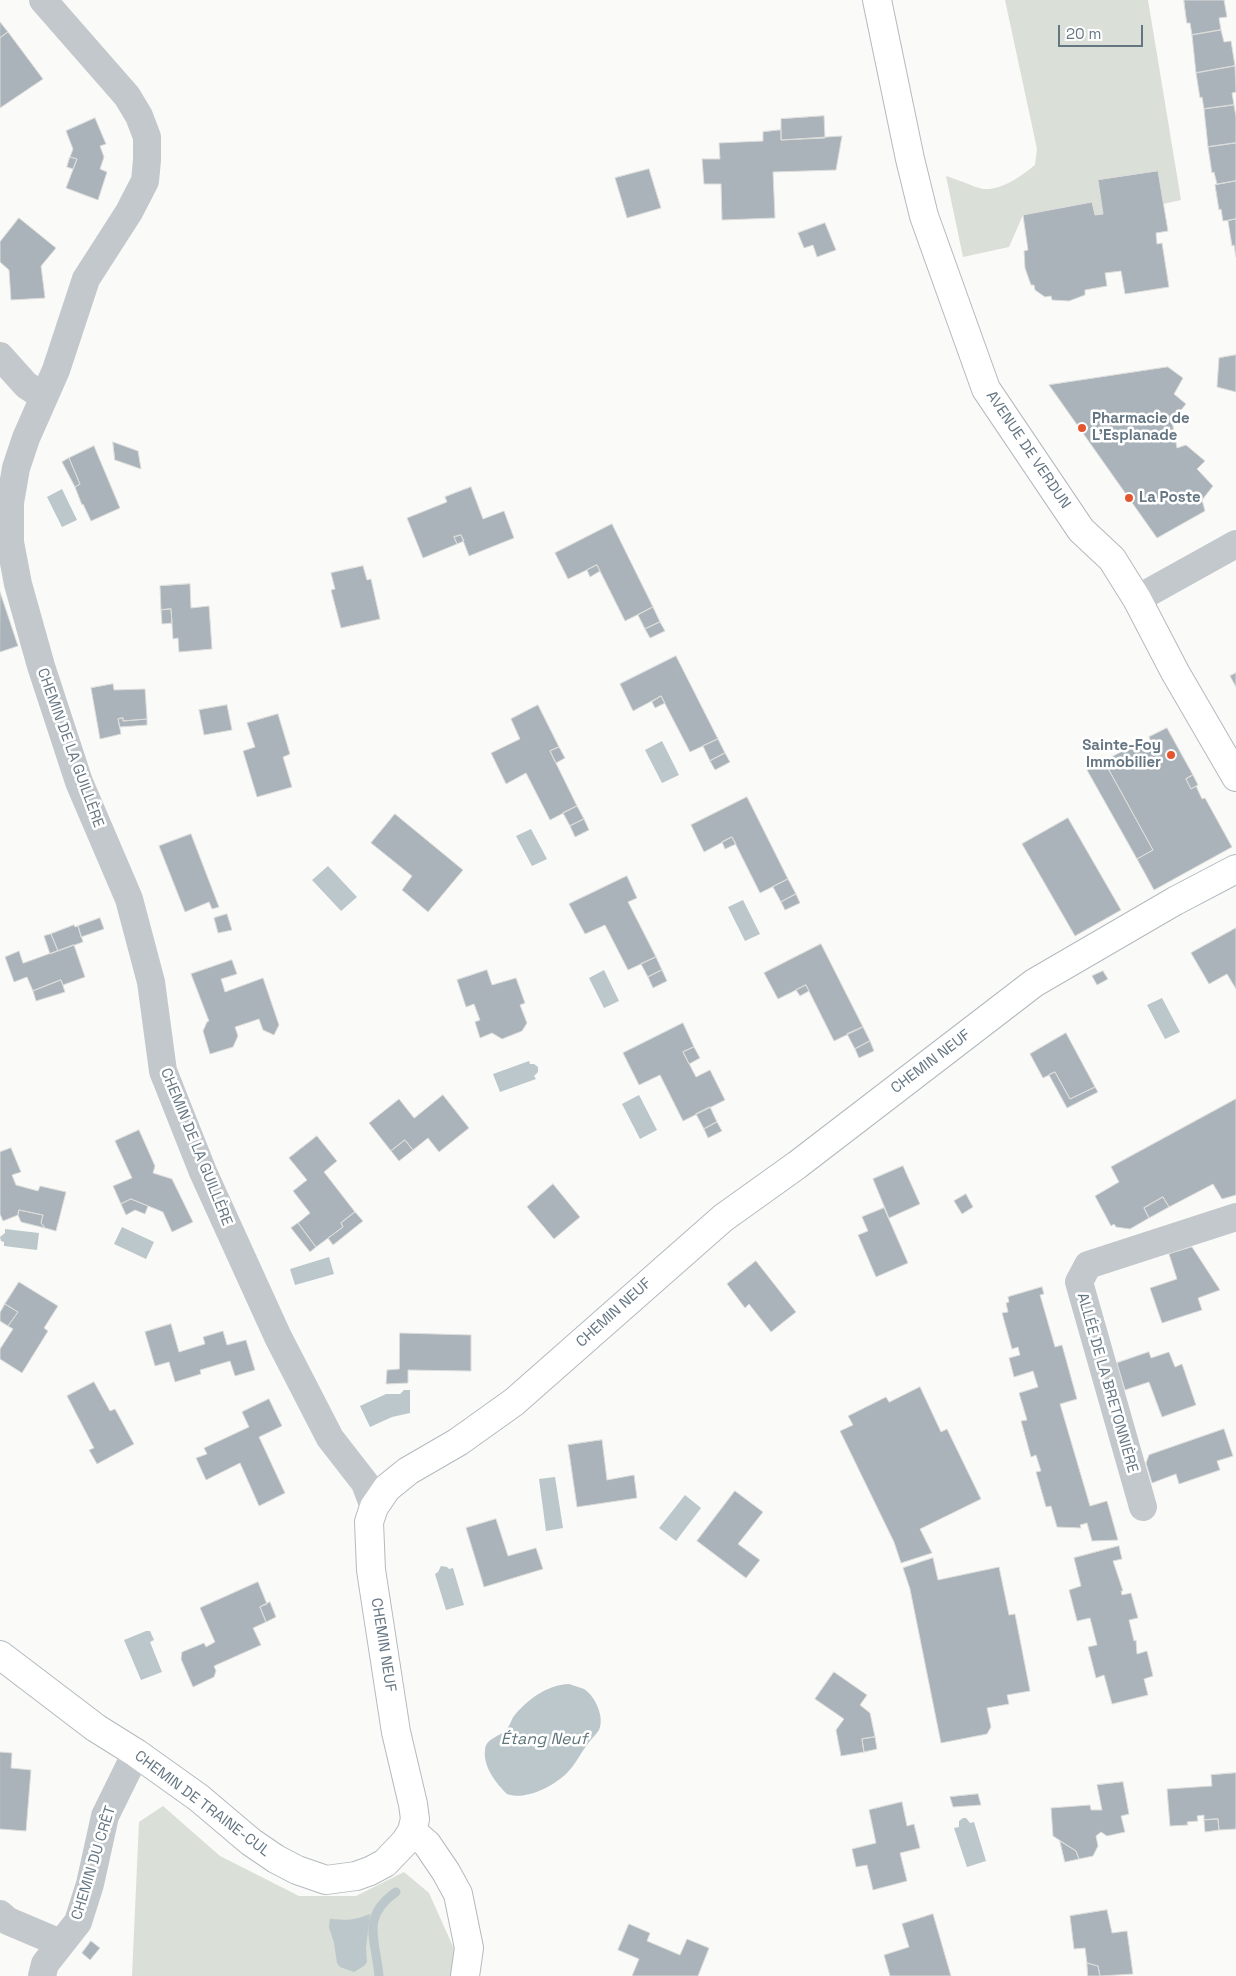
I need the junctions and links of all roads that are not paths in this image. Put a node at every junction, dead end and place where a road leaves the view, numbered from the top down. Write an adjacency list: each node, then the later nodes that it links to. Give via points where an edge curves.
1 (44, 0): 4 (street, CHEMIN DE LA GUILLÈRE, via 127,96 147,137 147,160 145,182 86,279)
2 (877, 0): 6 (street, AVENUE DE VERDUN, via 924,216 986,389 1081,530 1112,559)
3 (0, 356): 4 (street, via 26,385)
4 (44, 397): 12 (street, CHEMIN DE LA GUILLÈRE, via 16,468 10,503 10,542 40,666 79,782 129,898 151,982 163,1071 203,1172 278,1337 330,1438 366,1482)
5 (1236, 544): 6 (street)
6 (1137, 599): 7 (street, AVENUE DE VERDUN)
7 (1236, 777)
8 (1236, 869): 10 (street, CHEMIN NEUF)
9 (1236, 888): 10 (street, CHEMIN NEUF)
10 (1125, 930): 12 (street, CHEMIN NEUF, via 1034,983 723,1218 514,1402 458,1442 408,1471 387,1488)
11 (1236, 1217): 13 (street, ALLÉE DE LA BRETONNIÈRE, via 1088,1265 1079,1282)
12 (374, 1507): 16 (street, CHEMIN NEUF, via 369,1522 371,1570 396,1732 414,1804)
13 (1143, 1507)
14 (0, 1655): 15 (street, CHEMIN DE TRAINE-CUL, via 96,1728)
15 (136, 1753): 16 (street, CHEMIN DE TRAINE-CUL, via 276,1859 326,1880 356,1876 385,1863); 18 (street, CHEMIN DU CRÊT, via 106,1816 78,1922)
16 (412, 1831): 20 (street, via 427,1844 458,1894 469,1948)
17 (0, 1914): 18 (street)
18 (60, 1943): 19 (street, CHEMIN DU CRÊT, via 45,1964)
19 (42, 1976)
20 (464, 1976)

